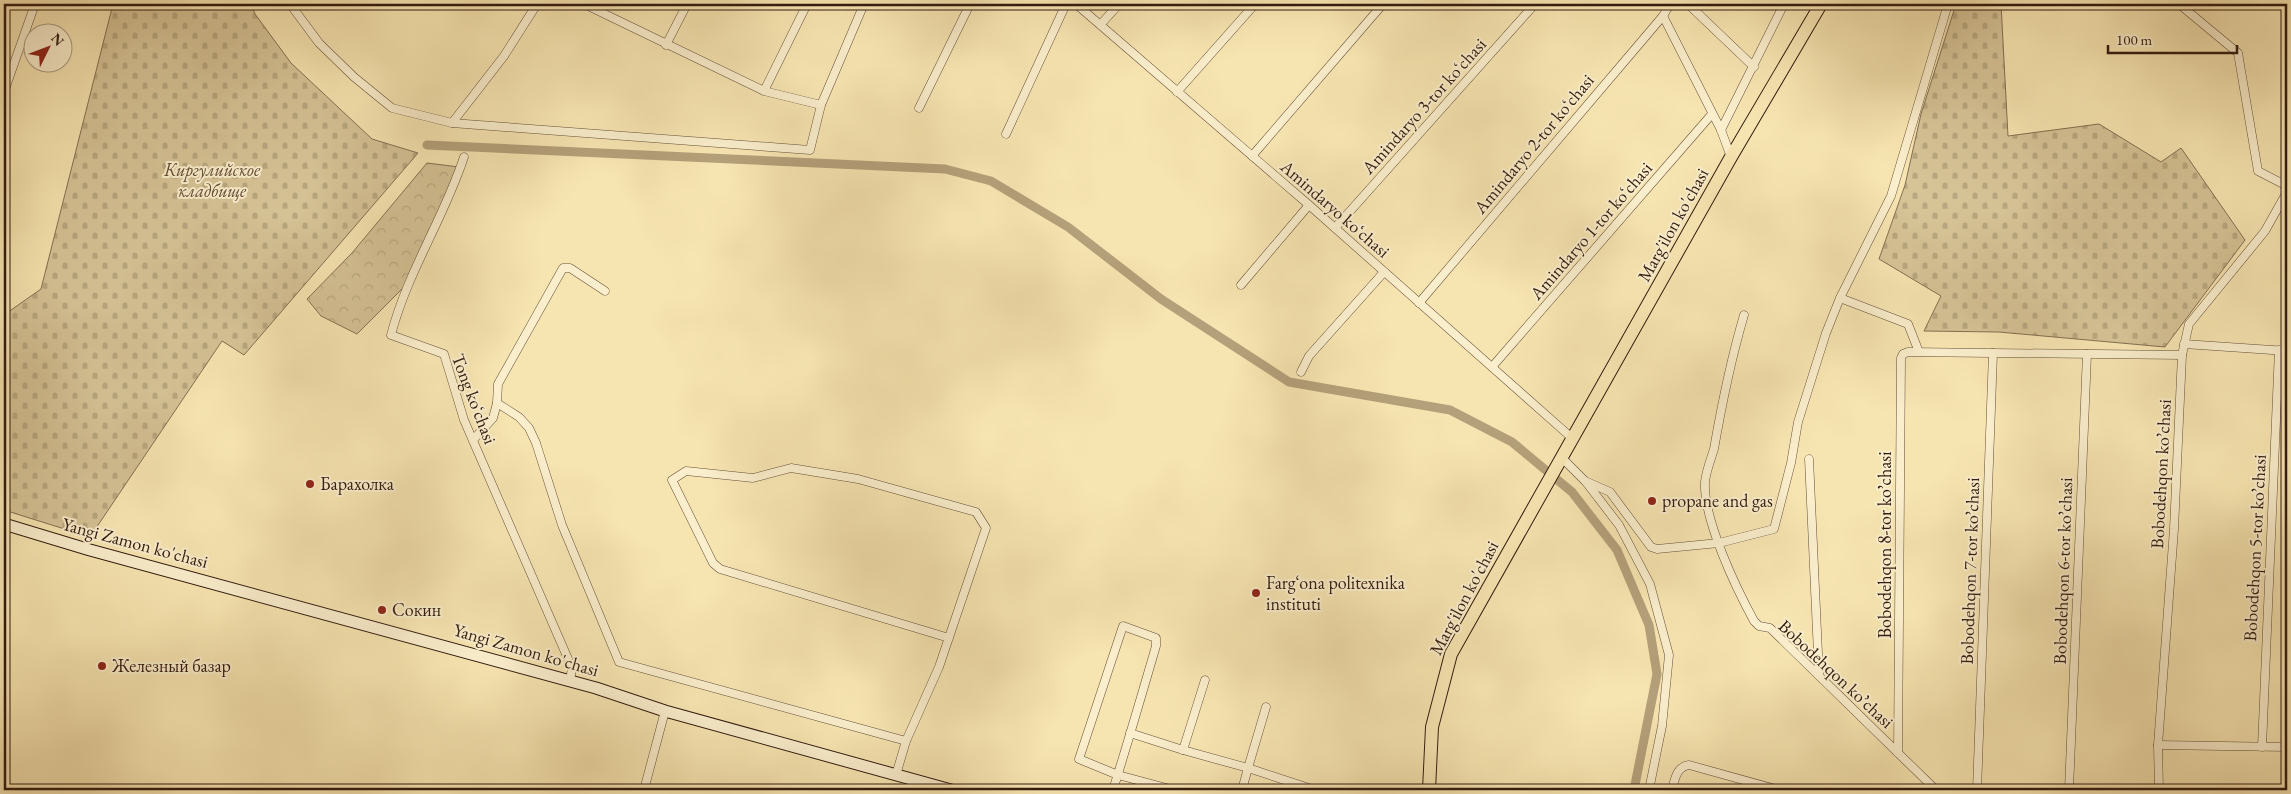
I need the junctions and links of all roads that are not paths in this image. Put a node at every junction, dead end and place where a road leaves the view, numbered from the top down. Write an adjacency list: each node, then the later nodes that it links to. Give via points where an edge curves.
1 (35, 4): 26 (street)
2 (290, 4): 31 (street, via 319,43 392,108)
3 (537, 4): 31 (street, via 504,56)
4 (584, 4): 23 (street)
5 (687, 4): 23 (street)
6 (806, 4): 25 (street)
7 (864, 4): 28 (street)
8 (970, 4): 29 (street)
9 (1066, 4): 33 (street)
10 (1076, 4): 22 (street, Amindaryo koʻchasi)
11 (1119, 4): 22 (street)
12 (1255, 4): 27 (street)
13 (1383, 4): 34 (street)
14 (1535, 4): 40 (street, Amindaryo 3-tor koʻchasi)
15 (1670, 4): 21 (street, Amindaryo 2-tor koʻchasi)
16 (1688, 4): 24 (street)
17 (1784, 4): 24 (street)
18 (1821, 4): 35 (main road, Marg'ilon ko'chasi)
19 (1948, 4): 44 (street, via 1891,196)
20 (2179, 4): 37 (street, via 2238,53 2258,170)
21 (1663, 16): 30 (street); 45 (street, Amindaryo 2-tor koʻchasi)
22 (1101, 24): 27 (street, Amindaryo koʻchasi)
23 (666, 45): 25 (street)
24 (1754, 67): 32 (street)
25 (764, 91): 28 (street)
26 (4, 92)
27 (1177, 92): 34 (street, Amindaryo koʻchasi)
28 (821, 105): 31 (street, via 810,150)
29 (919, 108)
30 (1712, 114): 32 (street); 53 (street, Amindaryo 1-tor koʻchasi)
31 (452, 123)
32 (1721, 130): 35 (street)
33 (1006, 134)
34 (1252, 156): 39 (street, Amindaryo koʻchasi)
35 (1731, 156): 56 (main road, Marg'ilon ko'chasi)
36 (464, 157): 57 (street, Tong koʻchasi, via 454,190 397,313 391,335 444,354)
37 (2287, 186)
38 (2287, 192): 47 (street, Bobodehqon koʼchasi, via 2265,231 2189,324)
39 (1309, 205): 40 (street, Amindaryo koʻchasi); 42 (street)
40 (1335, 228): 41 (street, Amindaryo koʻchasi)
41 (1384, 272): 45 (street, Amindaryo koʻchasi); 54 (street, via 1309,356)
42 (1241, 285)
43 (605, 291): 55 (street, via 570,268 563,268 498,384)
44 (1840, 298): 49 (street, via 1908,324); 62 (street, via 1798,422 1774,528)
45 (1419, 303): 53 (street, Amindaryo koʻchasi)
46 (1744, 315): 62 (street, Bobodehqon koʼchasi, via 1728,371 1705,481 1708,508)
47 (2184, 344): 48 (street); 52 (street, Bobodehqon koʼchasi)
48 (2283, 351): 72 (street, Bobodehqon 5-tor koʼchasi)
49 (1920, 352): 50 (street); 75 (street, Bobodehqon 8-tor koʼchasi, via 1908,352 1901,358)
50 (1992, 353): 51 (street); 91 (street, Bobodehqon 7-tor koʼchasi)
51 (2087, 354): 52 (street); 92 (street, Bobodehqon 6-tor koʼchasi)
52 (2182, 355): 71 (street, Bobodehqon koʼchasi, via 2174,529)
53 (1492, 367): 56 (street, Amindaryo koʻchasi)
54 (1301, 372)
55 (497, 403): 57 (street, via 493,418); 70 (street, via 519,417 529,428 562,525 619,662)
56 (1572, 438): 59 (main road, Marg'ilon ko'chasi)
57 (473, 440): 66 (street, Tong koʻchasi, via 572,668)
58 (1809, 459): 64 (street)
59 (1560, 462): 60 (street); 86 (main road, Marg'ilon ko'chasi, via 1451,654 1432,727)
60 (1585, 481): 62 (street, via 1610,492 1651,547); 87 (street, via 1618,525 1650,584 1669,655 1662,726)
61 (4, 524): 66 (street, Yangi Zamon ko'chasi)
62 (1719, 543): 64 (street, Bobodehqon koʼchasi, via 1754,621 1759,626 1770,628)
63 (950, 638): 63 (street, via 986,528 976,512 858,479 791,468 753,478 686,471 672,480 713,563 720,569); 70 (street)
64 (1819, 675): 75 (street, Bobodehqon koʼchasi)
65 (1205, 680): 74 (street)
66 (570, 681): 68 (street, Yangi Zamon ko'chasi)
67 (1266, 708): 76 (street)
68 (665, 711): 77 (street, Yangi Zamon ko'chasi); 80 (street)
69 (1130, 733): 74 (street); 78 (street); 78 (street, via 1156,638 1123,626 1080,759)
70 (906, 741): 77 (street)
71 (2158, 745): 72 (street); 93 (street, Bobodehqon koʼchasi)
72 (2262, 746): 73 (street)
73 (2287, 747)
74 (1183, 750): 76 (street)
75 (1898, 753): 90 (street, Bobodehqon koʼchasi)
76 (1248, 768): 84 (street); 85 (street)
77 (896, 775): 79 (street, Yangi Zamon ko'chasi)
78 (1118, 775): 82 (street); 83 (street)
79 (932, 788): 81 (street, Yangi Zamon ko'chasi)
80 (644, 790)
81 (951, 790)
82 (1113, 790)
83 (1174, 790)
84 (1242, 790)
85 (1315, 790)
86 (1429, 790)
87 (1649, 790)
88 (1672, 790): 89 (street, via 1678,770 1689,765)
89 (1779, 790)
90 (1936, 790)
91 (1977, 790)
92 (2069, 790)
93 (2159, 790)

